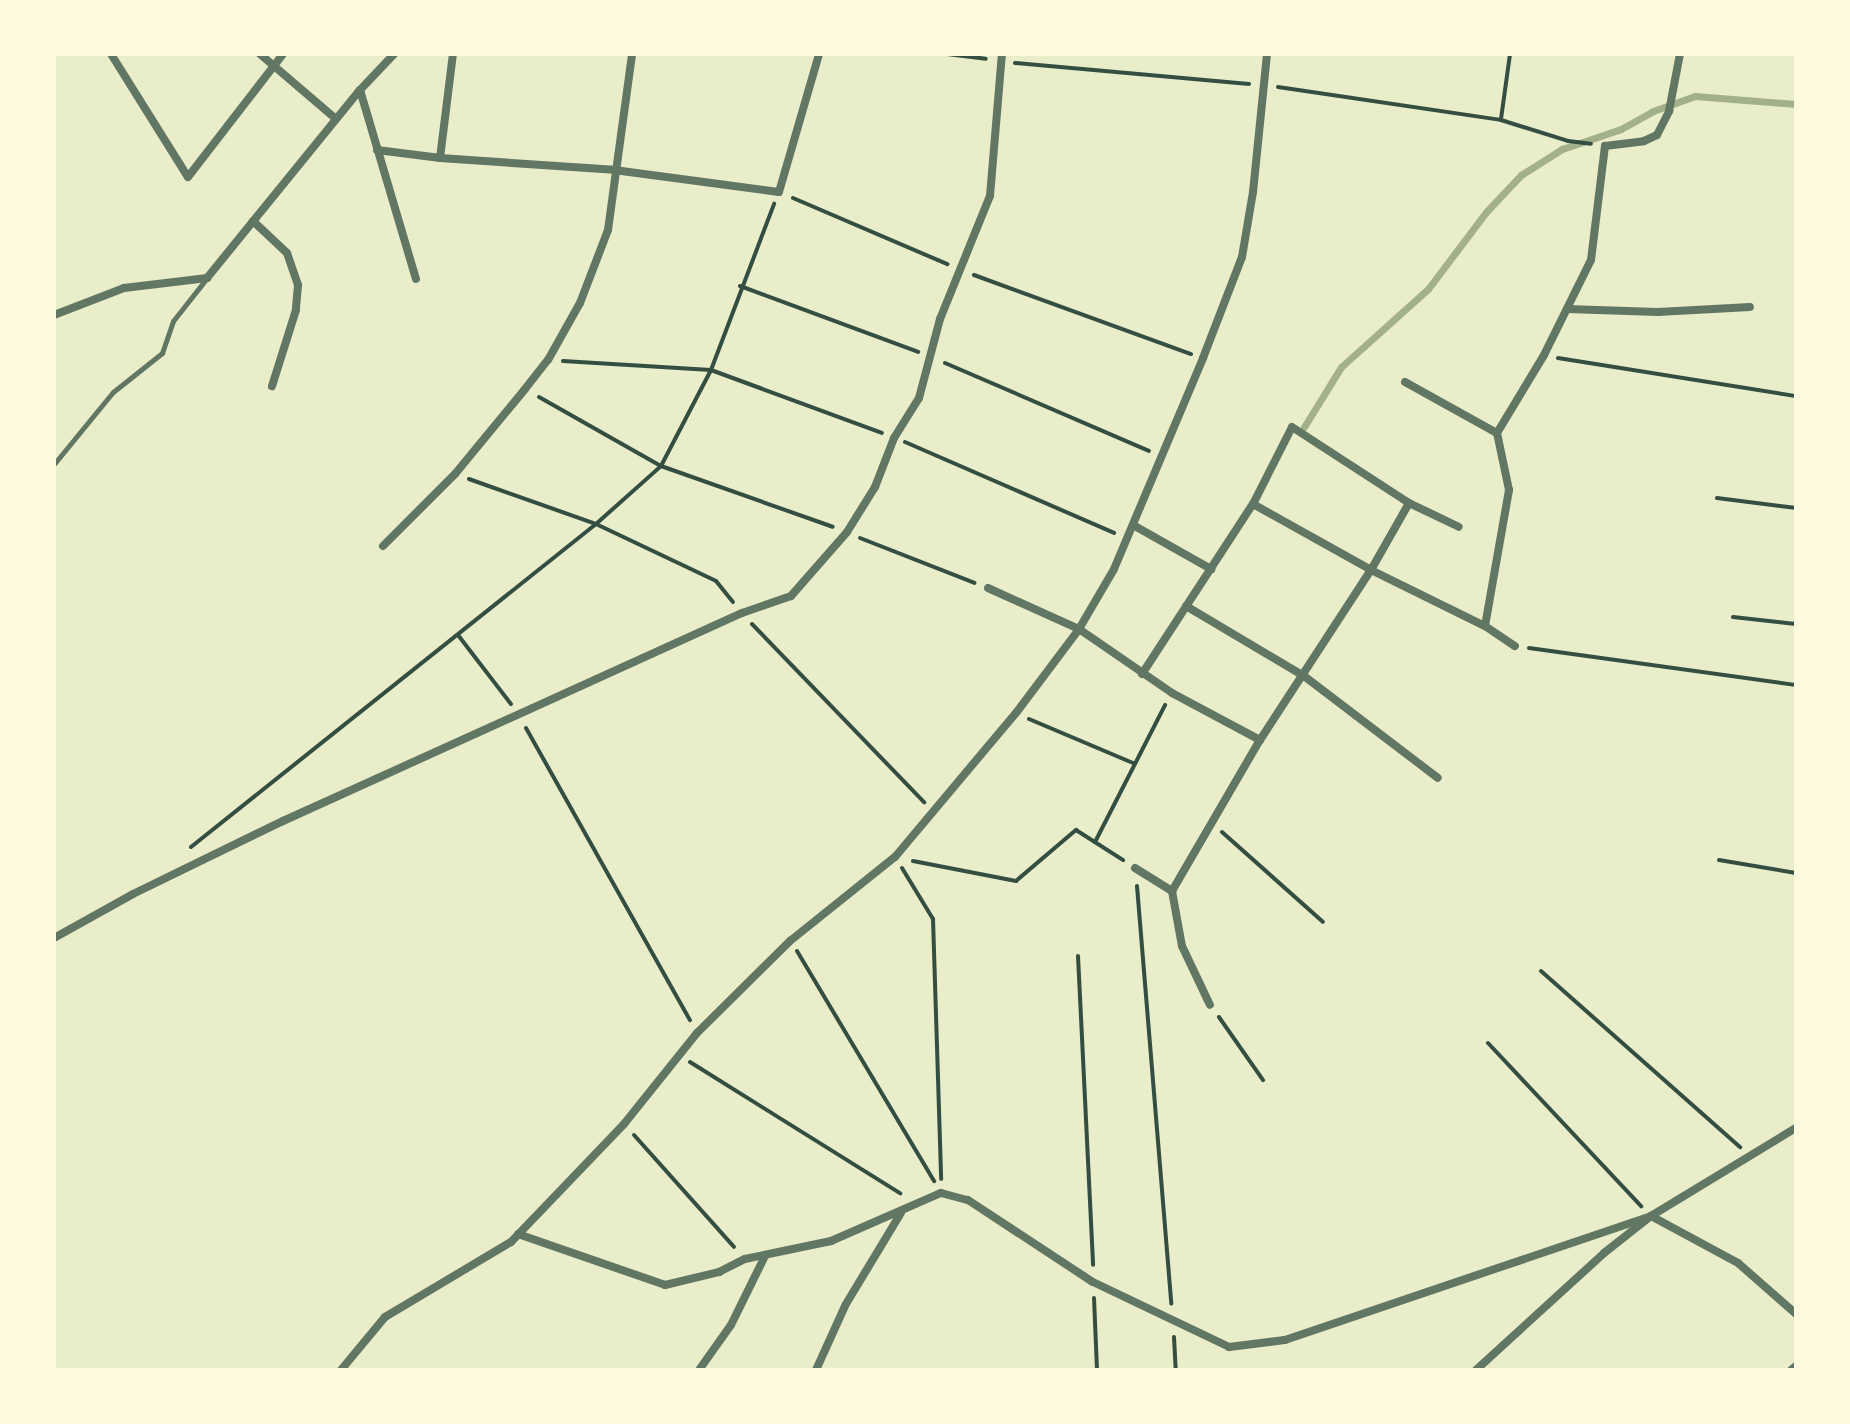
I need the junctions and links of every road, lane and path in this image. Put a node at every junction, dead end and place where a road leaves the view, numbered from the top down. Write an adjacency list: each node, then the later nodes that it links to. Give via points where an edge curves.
1 (111, 54): 12 (street, via 188,177)
2 (260, 54): 12 (street)
3 (283, 54): 12 (street)
4 (394, 54): 13 (street)
5 (453, 54): 19 (street)
6 (632, 54): 20 (street)
7 (819, 54): 21 (street)
8 (1002, 54): 23 (street, via 990,196)
9 (1267, 54): 32 (street, via 1242,257)
10 (1510, 54): 15 (path)
11 (1680, 54): 28 (street, via 1669,111 1657,135 1605,146 1591,260)
12 (274, 66): 14 (street)
13 (360, 90): 14 (street); 18 (street)
14 (336, 119): 22 (street)
15 (1501, 120)
16 (1568, 141): 17 (path)
17 (1597, 145)
18 (377, 150): 19 (street); 25 (street)
19 (440, 158): 20 (street)
20 (614, 170): 21 (street); 33 (street, via 608,230 580,303)
21 (779, 192): 23 (path); 26 (path)
22 (253, 221): 24 (street); 36 (street, via 287,253 298,285 296,310)
23 (959, 270): 31 (street); 32 (path)
24 (207, 278): 29 (street, via 124,288); 42 (lane, via 173,321 162,353 113,392)
25 (416, 279)
26 (740, 286): 31 (path); 34 (path)
27 (1750, 307): 28 (street)
28 (1567, 309): 30 (street)
29 (54, 315)
30 (1544, 355): 38 (path); 39 (street)
31 (932, 357): 40 (street, via 919,398); 41 (path)
32 (1203, 358): 41 (street)
33 (548, 360): 34 (path); 37 (street)
34 (711, 370): 40 (path); 43 (path)
35 (1405, 382): 39 (street)
36 (272, 386)
37 (525, 389): 43 (path); 52 (street, via 455,474)
38 (1796, 396)
39 (1497, 433): 59 (street, via 1509,490)
40 (894, 438): 50 (street, via 875,487); 51 (path)
41 (1162, 456): 48 (street)
42 (54, 464)
43 (661, 466): 50 (path); 61 (path)
44 (1717, 498): 47 (path)
45 (1409, 503): 46 (street, via 1292,427); 49 (street); 54 (street)
46 (1253, 504): 53 (street); 54 (street)
47 (1796, 508)
48 (1133, 525): 51 (street); 53 (street)
49 (1459, 527)
50 (847, 532): 55 (path); 68 (street, via 791,596)
51 (1127, 539): 60 (street)
52 (383, 546)
53 (1211, 569): 56 (street)
54 (1371, 570): 59 (street); 64 (street)
55 (988, 588): 60 (street)
56 (1186, 606): 63 (street); 64 (street)
57 (1733, 617): 58 (path)
58 (1796, 624)
59 (1485, 626): 62 (street)
60 (1079, 629): 63 (street); 67 (street)
61 (457, 634): 68 (path); 74 (path)
62 (1515, 646): 65 (path)
63 (1142, 674): 66 (street)
64 (1304, 676): 69 (street); 71 (street)
65 (1796, 685)
66 (1172, 693): 69 (street); 70 (path)
67 (1016, 713): 70 (path); 75 (street)
68 (519, 714): 81 (street, via 283,821); 86 (path)
69 (1260, 740): 72 (street)
70 (1133, 763): 73 (path)
71 (1438, 778)
72 (1211, 822): 79 (street); 80 (path)
73 (1095, 842): 75 (path, via 1076,830 1016,881); 77 (path)
74 (183, 854)
75 (895, 857): 82 (street); 94 (path, via 933,919)
76 (1719, 860): 78 (path)
77 (1135, 868): 79 (street); 103 (path)
78 (1796, 873)
79 (1172, 891): 85 (street, via 1182,946)
80 (1323, 922)
81 (54, 938)
82 (790, 941): 86 (street); 94 (path)
83 (1078, 956): 101 (path)
84 (1541, 971): 93 (path)
85 (1210, 1005): 89 (path)
86 (697, 1033): 88 (street)
87 (1488, 1043): 97 (path)
88 (681, 1056): 90 (street); 95 (path)
89 (1263, 1080)
90 (624, 1124): 98 (street); 100 (path)
91 (1793, 1131): 92 (street); 93 (street)
92 (1796, 1142)
93 (1751, 1157): 97 (street)
94 (941, 1193): 95 (street); 101 (street, via 968,1200)
95 (915, 1203): 96 (street)
96 (902, 1211): 99 (street, via 831,1241); 107 (street, via 846,1304)
97 (1651, 1216): 102 (street, via 1738,1263); 103 (street, via 1285,1340 1229,1347); 110 (street)
98 (518, 1234): 100 (street, via 665,1285 719,1272); 105 (street, via 385,1317)
99 (765, 1256): 100 (street); 106 (street, via 731,1325)
100 (745, 1259)
101 (1093, 1282): 103 (street); 108 (path)
102 (1796, 1314)
103 (1172, 1322): 109 (path)
104 (1796, 1366): 111 (street)
105 (341, 1370)
106 (699, 1370)
107 (816, 1370)
108 (1097, 1370)
109 (1176, 1370)
110 (1476, 1370)
111 (1791, 1370)

